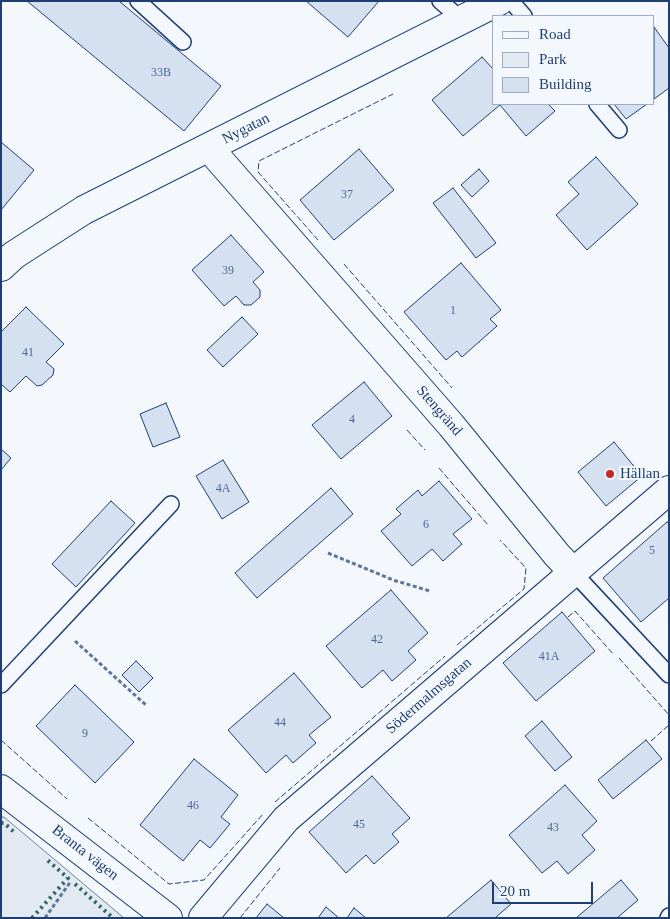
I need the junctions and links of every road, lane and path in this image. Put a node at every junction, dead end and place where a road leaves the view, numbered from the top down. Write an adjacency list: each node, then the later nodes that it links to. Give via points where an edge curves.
1 (138, 1): 7 (lane)
2 (440, 1): 6 (lane)
3 (499, 1): 6 (street, Nygatan)
4 (511, 1): 5 (lane)
5 (523, 15)
6 (462, 20): 10 (street, Nygatan)
7 (183, 42)
8 (598, 105): 9 (lane)
9 (619, 130)
10 (208, 148): 11 (street, Nygatan, via 84,210 14,255); 15 (street, Stengränd, via 451,425)
11 (1, 267)
12 (669, 490): 15 (street, Södermalmsgatan)
13 (170, 504): 17 (lane)
14 (328, 554): 16 (path, via 393,580)
15 (574, 573): 18 (lane, Stengränd); 25 (street, Södermalmsgatan, via 286,819)
16 (430, 590)
17 (57, 625): 19 (lane); 20 (path)
18 (669, 675)
19 (1, 685)
20 (147, 706)
21 (1, 789): 24 (street, Branta vägen)
22 (72, 881): 23 (path)
23 (44, 918)
24 (168, 918)
25 (203, 918)

